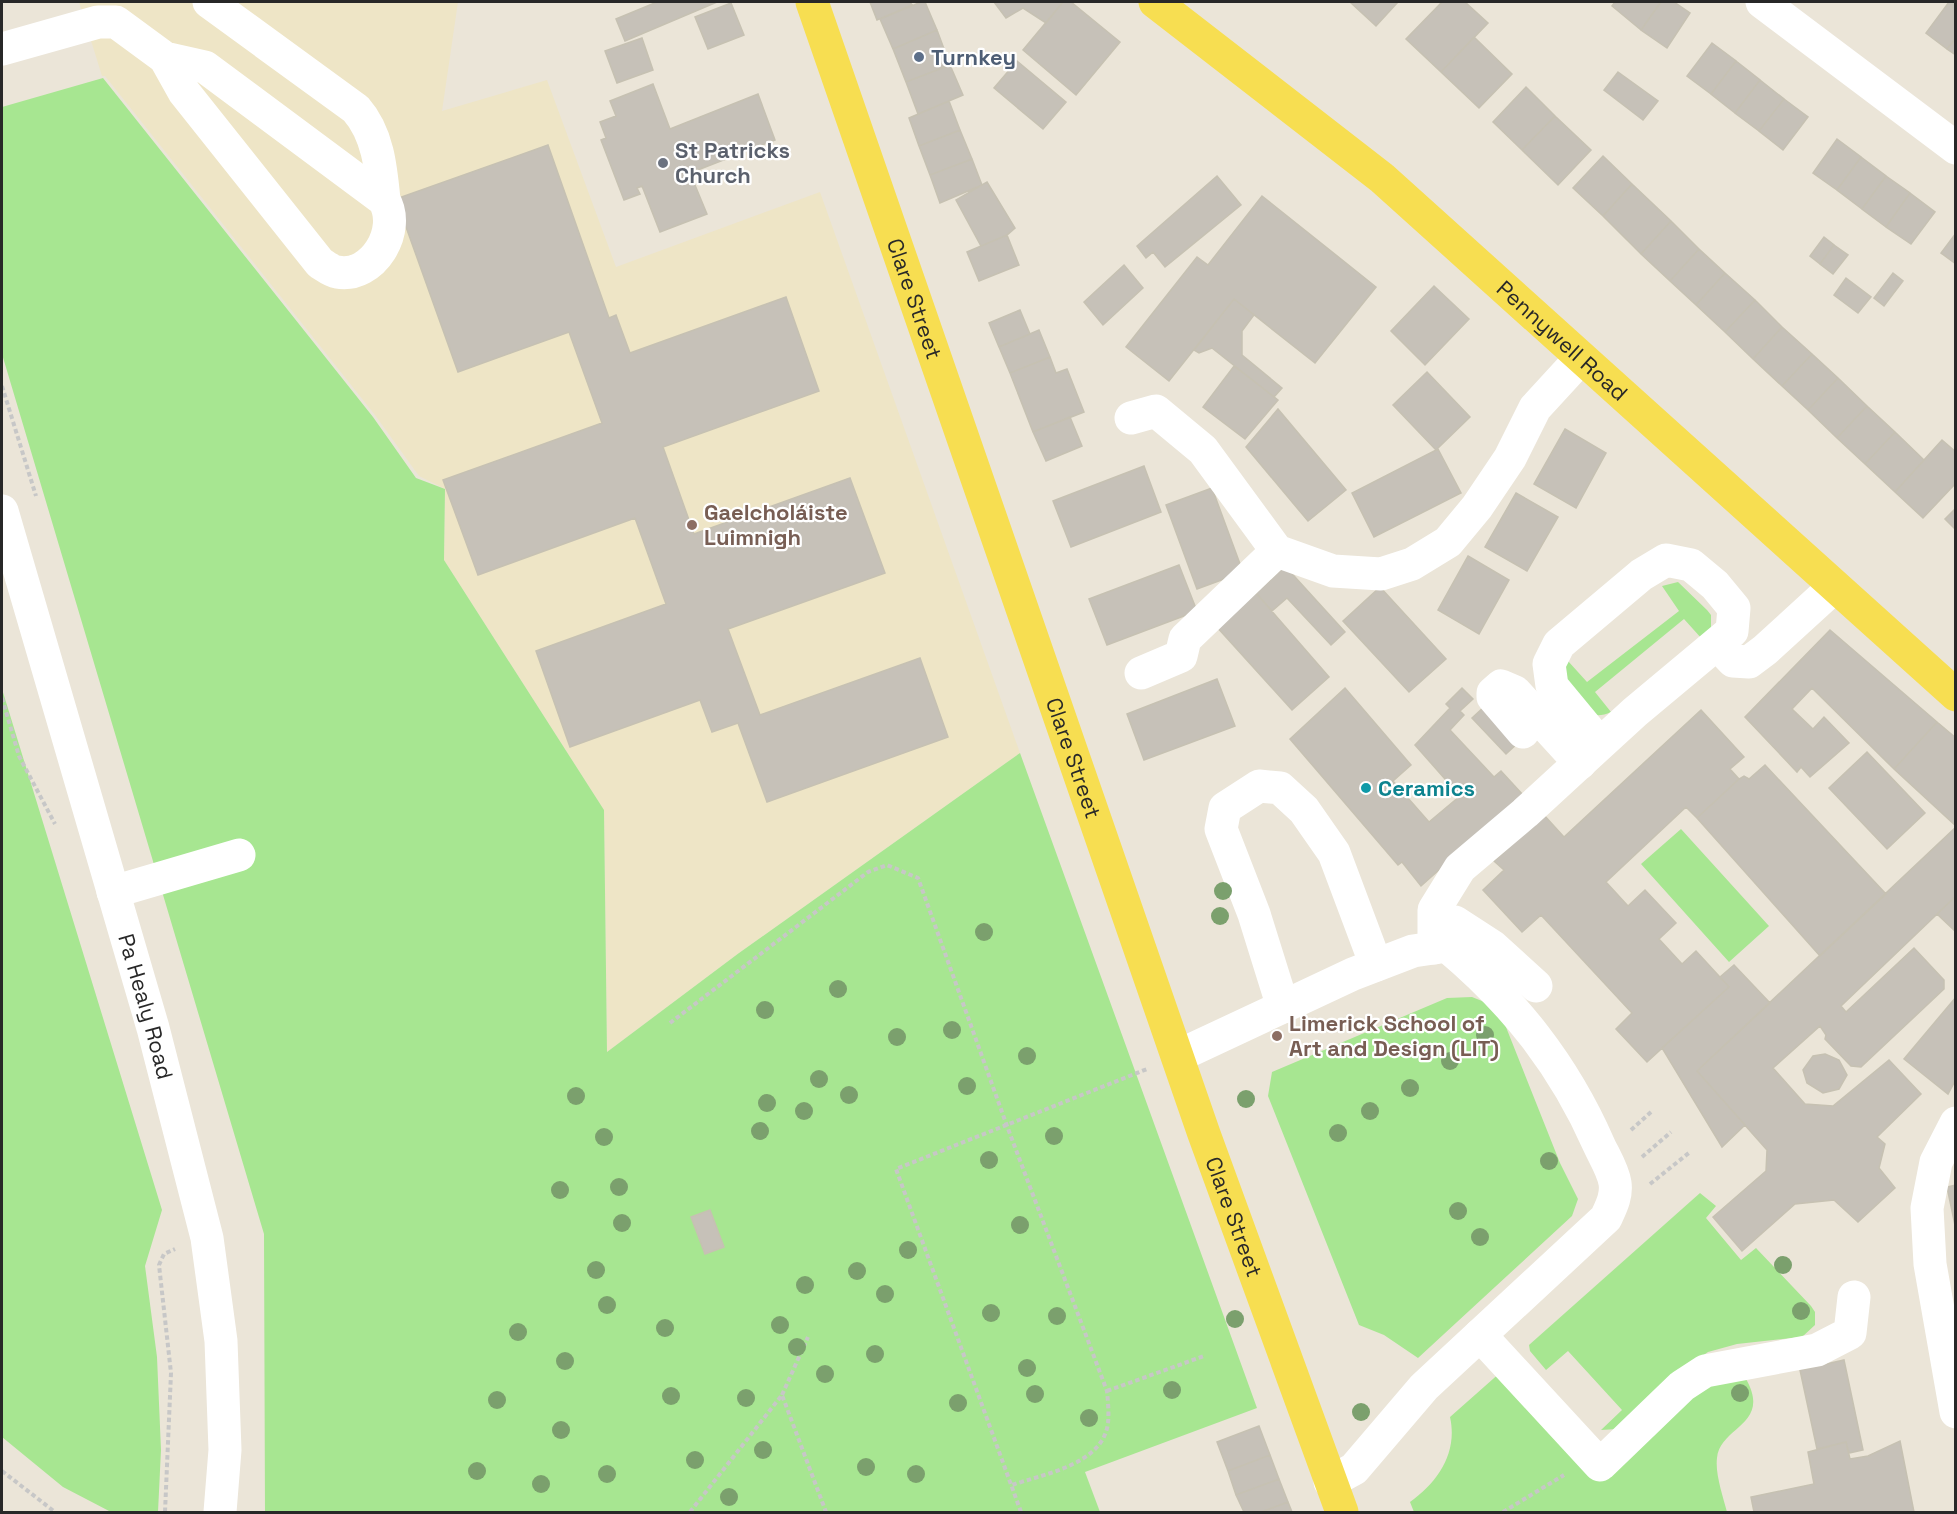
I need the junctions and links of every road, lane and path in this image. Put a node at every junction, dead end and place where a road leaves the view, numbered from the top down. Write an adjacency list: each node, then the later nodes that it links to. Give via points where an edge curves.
1 (209, 2): 9 (street, via 363,117 379,162)
2 (812, 2): 30 (main road, Clare Street)
3 (1155, 2): 10 (main road, Pennywell Road, via 1382,178)
4 (1762, 2): 8 (street)
5 (108, 12): 6 (street); 7 (street)
6 (2, 49)
7 (165, 58): 9 (street, via 205,67); 9 (street, via 184,92 320,263 336,272 350,272 374,258 391,226 391,211)
8 (1956, 148)
9 (384, 200)
10 (1580, 359): 13 (street, via 1535,408 1510,458 1448,542 1421,559 1381,574 1333,571); 14 (main road, Pennywell Road)
11 (1131, 418): 13 (street, via 1156,411 1203,450)
12 (2, 515): 23 (street, Pa Healy Road)
13 (1277, 551): 16 (street, via 1185,639 1181,656)
14 (1834, 587): 15 (street, via 1749,662 1733,661); 17 (main road, Pennywell Road)
15 (1717, 644): 20 (street); 20 (street, via 1732,630 1734,608 1715,585 1691,565 1666,560 1641,574 1560,645 1548,664 1552,686)
16 (1141, 673)
17 (1956, 695)
18 (2, 698): 21 (path, via 20,756)
19 (1523, 732): 20 (street, via 1493,697 1501,686)
20 (1590, 753): 25 (street, via 1460,868 1434,910)
21 (56, 826)
22 (239, 855): 23 (street)
23 (113, 892): 53 (street, Pa Healy Road, via 207,1238 221,1341 225,1450)
24 (1455, 921): 27 (street, via 1492,946)
25 (1434, 948): 26 (street, via 1413,951); 41 (street, via 1447,946 1488,980 1548,1052 1587,1119 1615,1182 1614,1201 1606,1218)
26 (1376, 965): 28 (street); 28 (street, via 1334,854 1304,810 1280,788 1259,786 1225,808 1221,829 1254,914)
27 (1536, 986)
28 (1283, 1007): 30 (street)
29 (670, 1023): 34 (path, via 868,872 887,865 918,878)
30 (1178, 1056): 34 (path); 49 (main road, Clare Street)
31 (1651, 1112): 32 (path)
32 (1640, 1122)
33 (1956, 1123): 46 (street, via 1936,1162 1927,1208 1930,1264)
34 (1007, 1126): 44 (path); 50 (path, via 896,1169)
35 (1671, 1132): 37 (path)
36 (1690, 1152): 38 (path)
37 (1638, 1161)
38 (1657, 1181)
39 (164, 1254): 52 (path, via 159,1268 171,1373)
40 (1854, 1298): 47 (street, via 1850,1333 1817,1350 1705,1371 1682,1386 1600,1465)
41 (1480, 1335): 47 (street); 49 (street, via 1424,1387 1354,1469)
42 (808, 1337): 45 (path)
43 (1204, 1356): 44 (path)
44 (1107, 1390): 50 (path, via 1108,1425 1100,1443 1085,1459)
45 (782, 1395): 54 (path); 55 (path)
46 (1956, 1412)
47 (1591, 1455): 58 (path, via 1535,1495)
48 (2, 1471): 51 (path)
49 (1330, 1482): 57 (main road, Clare Street)
50 (1012, 1485): 56 (path)
51 (55, 1512)
52 (165, 1512)
53 (220, 1512)
54 (690, 1512)
55 (826, 1512)
56 (1021, 1512)
57 (1342, 1512)
58 (1503, 1512)

